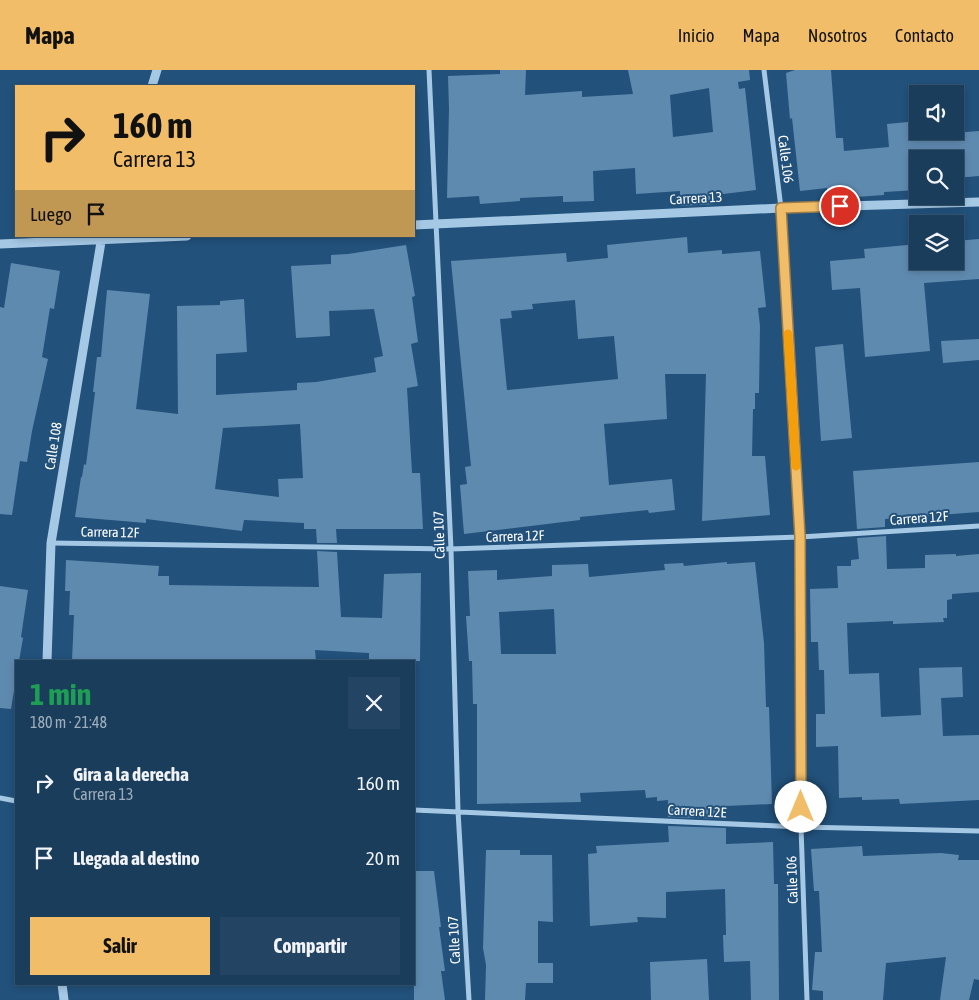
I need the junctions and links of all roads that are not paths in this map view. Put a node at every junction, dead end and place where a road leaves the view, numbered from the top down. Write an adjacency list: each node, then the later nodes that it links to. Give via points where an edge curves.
1 (157, 70): 4 (street)
2 (429, 70): 7 (street, Calle 107)
3 (764, 70): 6 (street, Calle 106)
4 (152, 85)
5 (979, 202): 6 (street, Carrera 13)
6 (781, 208): 7 (street, Carrera 13); 13 (street, Calle 106)
7 (436, 223): 8 (street, Carrera 13); 15 (street, Calle 107)
8 (415, 225)
9 (144, 237): 10 (street)
10 (102, 238): 11 (street); 14 (street, Calle 108)
11 (0, 244)
12 (979, 526): 13 (street, Carrera 12F)
13 (800, 537): 15 (street, Carrera 12F); 21 (street, Calle 106)
14 (51, 543): 15 (street, Carrera 12F); 16 (street, Calle 108)
15 (451, 549): 20 (street, Calle 107)
16 (47, 660)
17 (0, 798): 18 (street)
18 (15, 801)
19 (415, 810): 20 (street, Carrera 12E)
20 (458, 811): 21 (street, Carrera 12E); 25 (street, Calle 107)
21 (801, 827): 22 (street, Carrera 12E); 26 (street, Calle 106)
22 (979, 831)
23 (62, 985): 24 (street)
24 (64, 1000)
25 (469, 1000)
26 (807, 1000)

